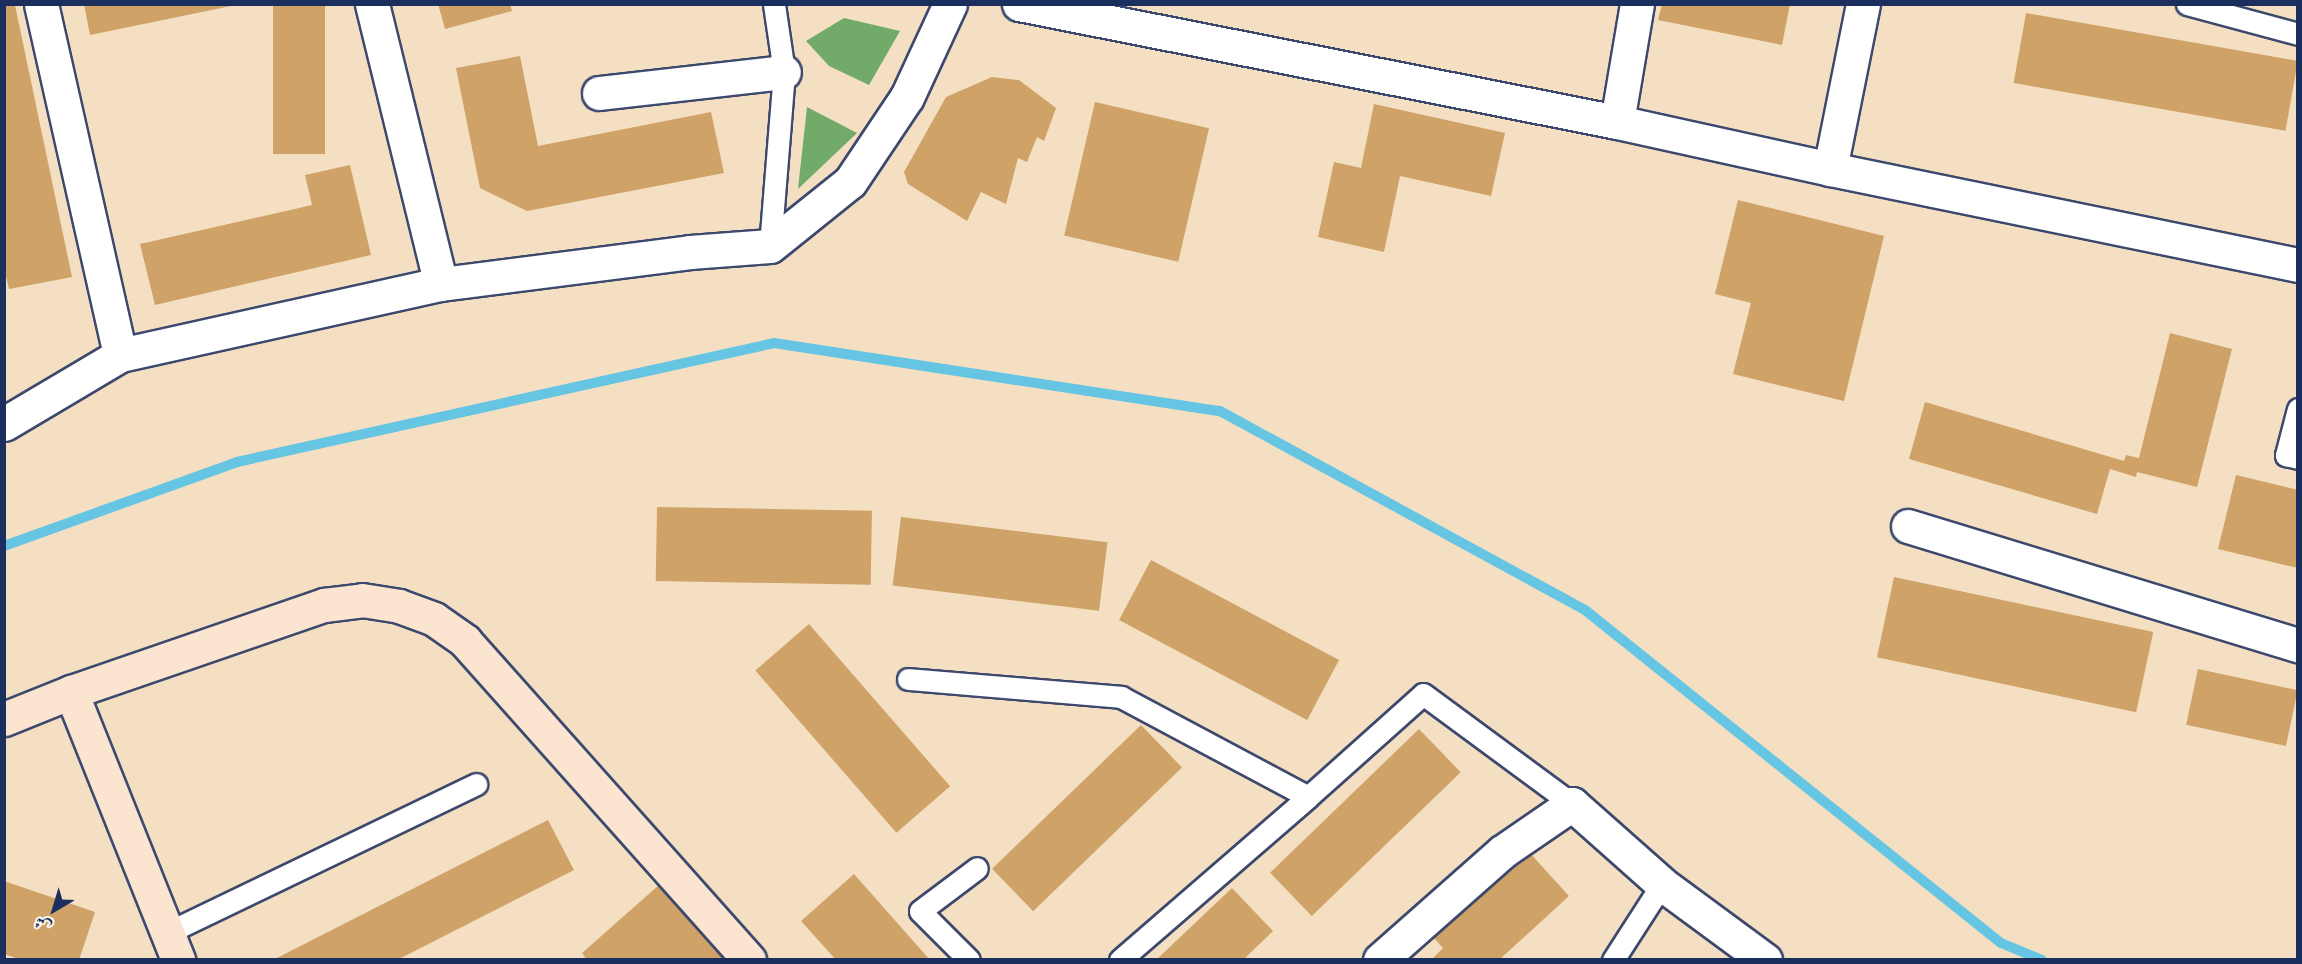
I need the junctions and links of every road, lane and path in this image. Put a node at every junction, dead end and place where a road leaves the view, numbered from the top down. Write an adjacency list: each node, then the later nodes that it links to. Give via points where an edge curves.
1 (41, 4): 17 (street)
2 (372, 4): 16 (street)
3 (774, 4): 10 (lane)
4 (950, 4): 14 (street, via 907,97 850,182)
5 (1018, 4): 12 (street)
6 (1636, 4): 12 (street)
7 (1863, 4): 13 (street)
8 (2187, 4): 9 (lane)
9 (2298, 34)
10 (784, 72): 11 (street); 14 (lane)
11 (599, 93)
12 (1617, 122): 13 (street)
13 (1830, 169): 15 (street)
14 (770, 246): 16 (street, via 690,252)
15 (2298, 265)
16 (441, 284): 17 (street)
17 (120, 355): 19 (street)
18 (2298, 409): 20 (lane, via 2286,455)
19 (4, 424)
20 (2298, 458)
21 (1908, 526): 22 (street)
22 (2298, 645)
23 (908, 679): 27 (lane, via 1121,697)
24 (71, 692): 25 (street); 31 (street); 32 (street, via 324,605 362,600 399,606 434,619 465,641)
25 (4, 719)
26 (476, 784): 31 (lane)
27 (1308, 797): 28 (lane, via 1423,694); 34 (lane)
28 (1572, 804): 30 (street); 35 (street, via 1502,852)
29 (976, 868): 33 (lane, via 920,910)
30 (1662, 884): 36 (lane); 37 (street)
31 (174, 946)
32 (749, 960)
33 (969, 960)
34 (1120, 960)
35 (1380, 960)
36 (1613, 960)
37 (1766, 960)

